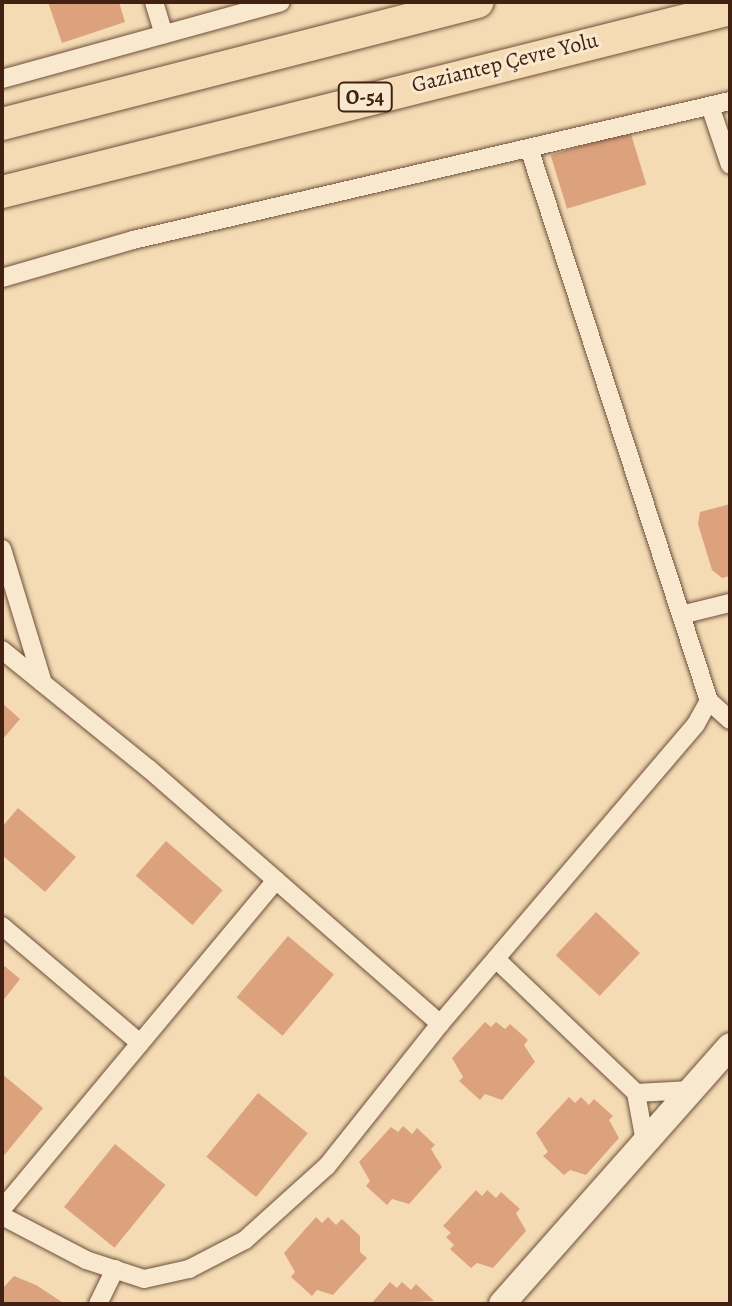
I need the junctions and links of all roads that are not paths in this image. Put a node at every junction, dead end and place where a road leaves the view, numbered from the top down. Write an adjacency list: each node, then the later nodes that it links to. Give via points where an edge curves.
1 (154, 2): 5 (street)
2 (281, 2): 5 (street)
3 (478, 2): 9 (highway)
4 (730, 9): 12 (highway, Gaziantep Çevre Yolu / O-54)
5 (164, 34): 6 (street)
6 (2, 79)
7 (730, 101): 8 (street)
8 (710, 106): 10 (street); 11 (street)
9 (2, 124)
10 (530, 151): 13 (street, via 133,240); 16 (street)
11 (730, 165)
12 (2, 192)
13 (2, 278)
14 (2, 549): 18 (street)
15 (730, 603): 16 (street)
16 (681, 615): 19 (street)
17 (2, 650): 18 (street)
18 (43, 683): 21 (street)
19 (709, 701): 20 (street); 23 (street, via 696,724)
20 (730, 720)
21 (276, 880): 24 (street); 25 (street)
22 (2, 926): 25 (street)
23 (496, 959): 24 (street); 28 (street)
24 (440, 1024): 32 (street, via 327,1166 245,1240 189,1269 144,1279)
25 (140, 1043): 30 (street)
26 (730, 1046): 27 (street)
27 (691, 1090): 28 (street); 29 (street)
28 (636, 1093): 29 (street)
29 (645, 1142): 34 (street)
30 (2, 1209)
31 (2, 1216): 32 (street)
32 (115, 1269): 33 (street)
33 (98, 1304)
34 (502, 1304)

